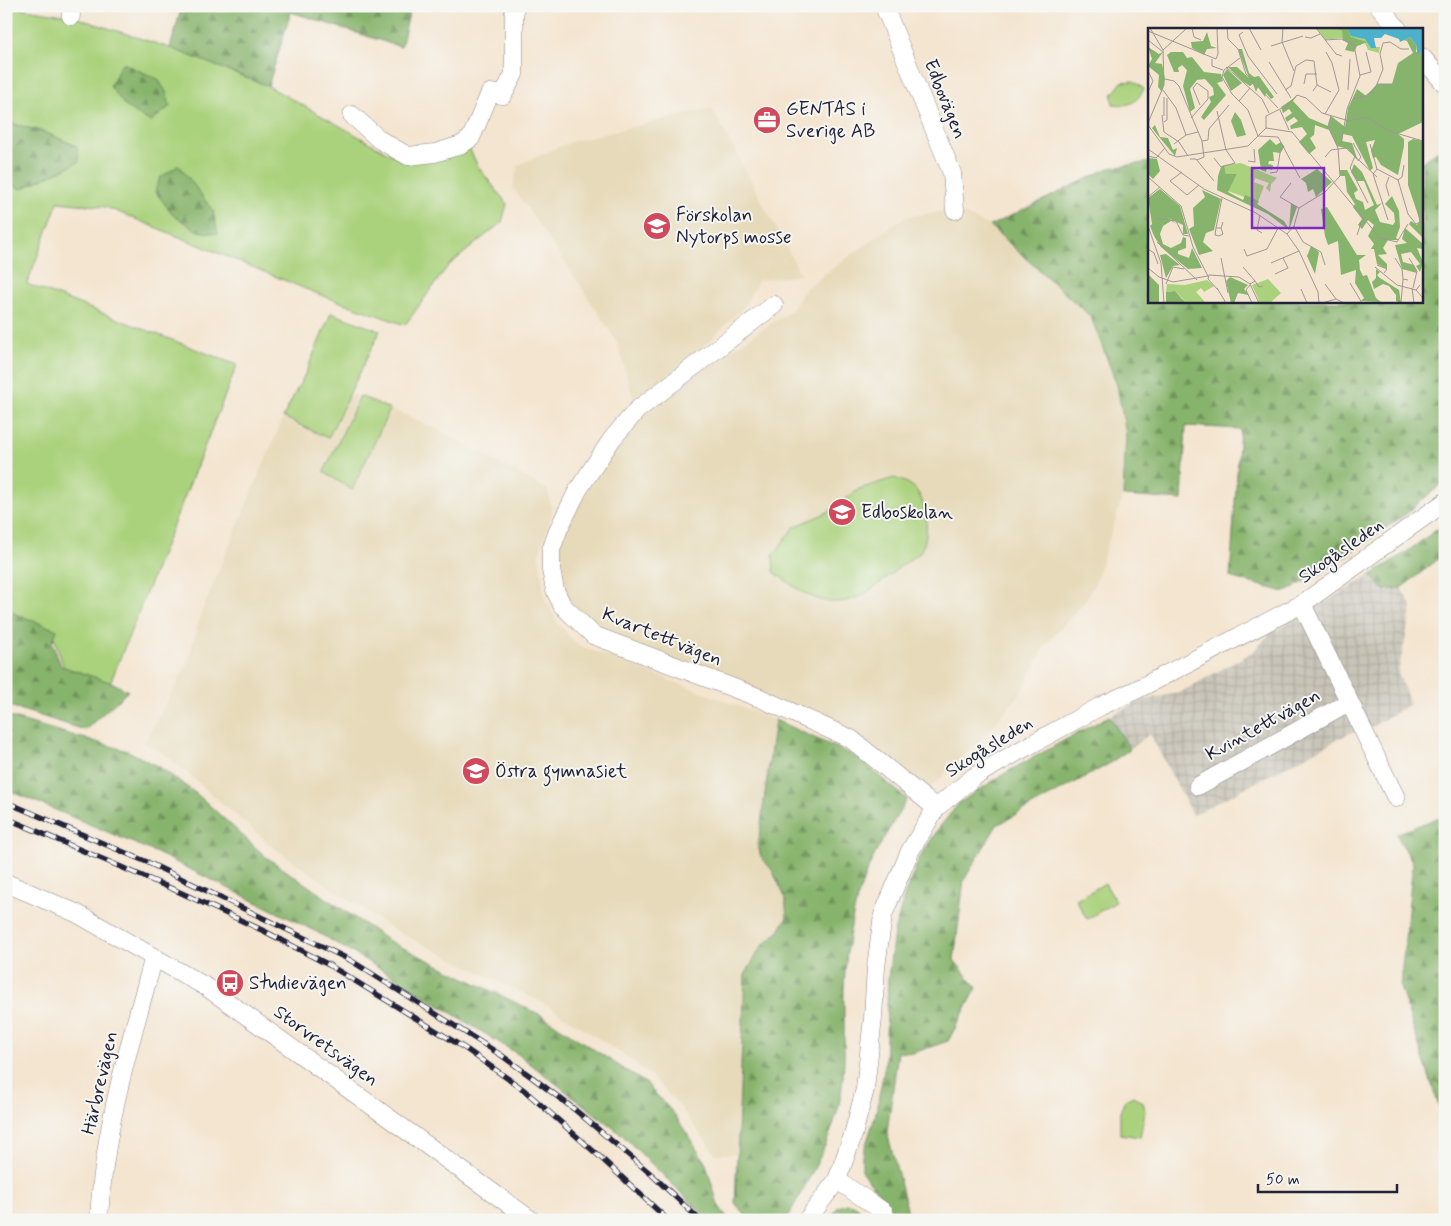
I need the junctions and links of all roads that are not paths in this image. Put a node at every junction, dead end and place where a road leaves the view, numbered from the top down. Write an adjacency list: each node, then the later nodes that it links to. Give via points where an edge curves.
1 (514, 6): 7 (street, via 514,74 504,95 490,93 471,138 461,145 408,156 380,140)
2 (884, 6): 8 (street, Edbovägen, via 952,173)
3 (1379, 6): 4 (street)
4 (1397, 28)
5 (1424, 59): 6 (street)
6 (1445, 84)
7 (352, 115)
8 (956, 210)
9 (774, 305): 15 (street, Kvartettvägen, via 637,410 612,439 578,490 554,542 551,570 555,590 562,605 593,635 760,698 851,739)
10 (1445, 502): 11 (street, Skogåsleden)
11 (1302, 604): 12 (street, Kvintettvägen); 15 (street, Skogåsleden, via 1101,706 975,776)
12 (1350, 702): 13 (street, Kvintettvägen); 14 (street, Kvintettvägen)
13 (1198, 786)
14 (1396, 798)
15 (936, 808): 18 (street, Skogåsleden, via 910,851 883,915 865,1089)
16 (6, 882): 17 (street, Storvretsvägen, via 76,913)
17 (154, 957): 19 (street, Storvretsvägen, via 208,988); 20 (street, Härbrevägen, via 117,1093 100,1192)
18 (837, 1180): 22 (street, Skogåsleden); 23 (street, via 884,1212)
19 (509, 1213): 21 (street, Storvretsvägen)
20 (99, 1220)
21 (532, 1220)
22 (808, 1220)
23 (886, 1220)

